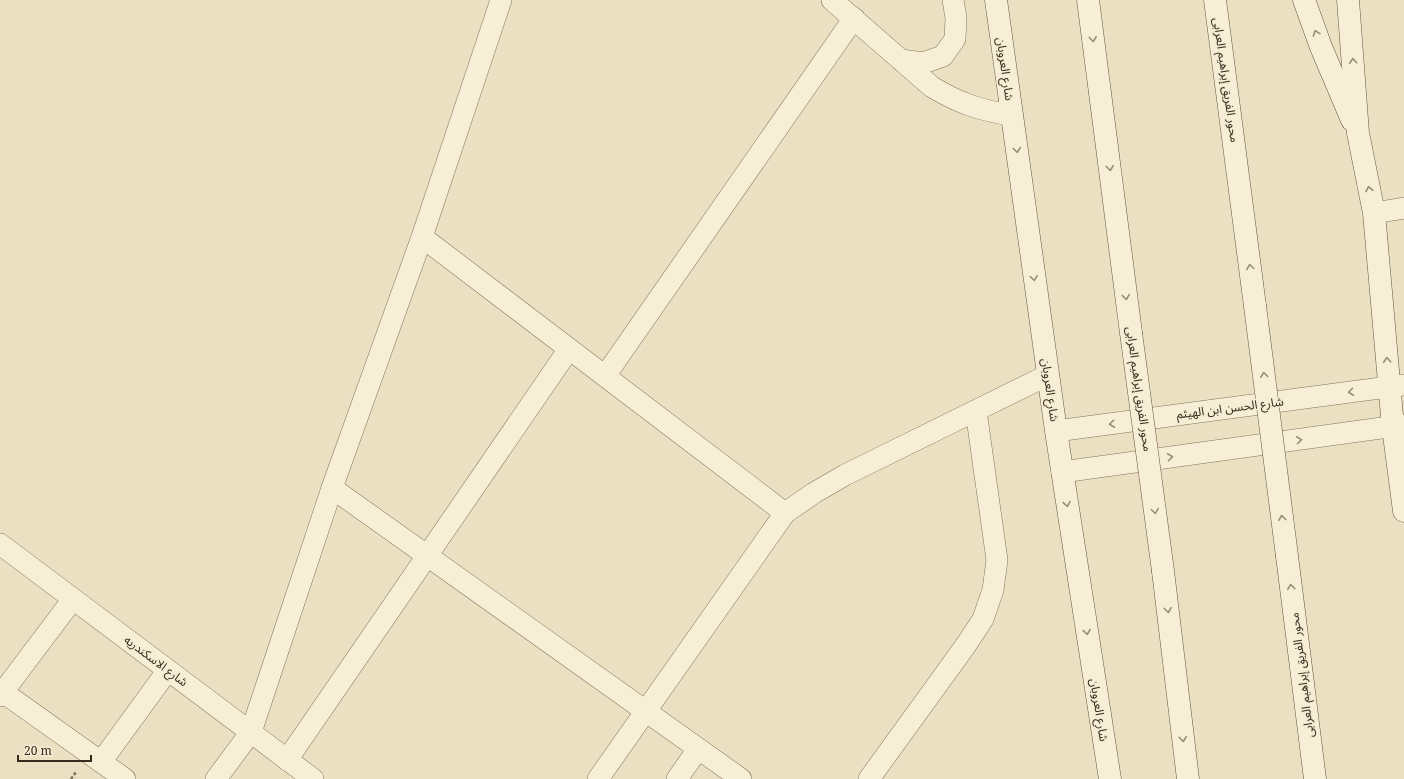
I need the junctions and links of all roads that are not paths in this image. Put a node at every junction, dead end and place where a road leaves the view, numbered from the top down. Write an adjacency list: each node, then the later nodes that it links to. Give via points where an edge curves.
1 (500, 0): 15 (street)
2 (832, 0): 9 (street)
3 (953, 0): 10 (street, via 956,18 955,39 943,56 923,63)
4 (996, 0): 11 (main road, شارع العروبان)
5 (1088, 0): 45 (main road, محور الفريق إبراهيم العرابى, one-way to 45, bridge, via 1164,571)
6 (1215, 0): 46 (main road, محور الفريق إبراهيم العرابى, one-way to 6, bridge)
7 (1304, 0): 12 (main road, one-way to 7, via 1332,76)
8 (1348, 0): 12 (main road, one-way to 8)
9 (854, 18): 10 (street); 18 (street)
10 (901, 60): 11 (street, via 932,87 950,98 968,106)
11 (1012, 115): 17 (main road, شارع العروبان, one-way to 17)
12 (1358, 133): 14 (main road, one-way to 12)
13 (1404, 208): 14 (street)
14 (1374, 213): 19 (main road, one-way to 14)
15 (422, 237): 16 (street); 24 (street)
16 (569, 349): 18 (street); 28 (street)
17 (1048, 375): 20 (street); 22 (main road, شارع العروبان)
18 (605, 376): 26 (street)
19 (1397, 386): 21 (main road); 22 (street, شارع الحسن ابن الهيثم, one-way to 22)
20 (976, 411): 26 (street, via 845,475); 43 (street, via 997,560 993,590 983,619 966,645)
21 (1399, 426): 23 (street, one-way to 21); 25 (main road)
22 (1056, 431): 23 (main road, شارع العروبان)
23 (1062, 472): 44 (main road, شارع العروبان, one-way to 44)
24 (332, 488): 28 (street); 33 (street)
25 (1404, 511)
26 (785, 513): 32 (street)
27 (0, 544): 29 (street, شارع الاسكندريه)
28 (427, 556): 32 (street); 35 (street)
29 (73, 599): 30 (street, شارع الاسكندريه); 31 (street)
30 (168, 670): 33 (street, شارع الاسكندريه); 36 (street)
31 (1, 693): 36 (street)
32 (645, 711): 34 (street); 40 (street)
33 (251, 732): 35 (street, شارع الاسكندريه); 38 (street)
34 (698, 748): 41 (street); 42 (street)
35 (288, 760): 39 (street, شارع الاسكندريه)
36 (101, 762): 37 (street)
37 (125, 779)
38 (216, 779)
39 (313, 779)
40 (598, 779)
41 (676, 779)
42 (741, 779)
43 (868, 779)
44 (1110, 779)
45 (1188, 779)
46 (1314, 779)

